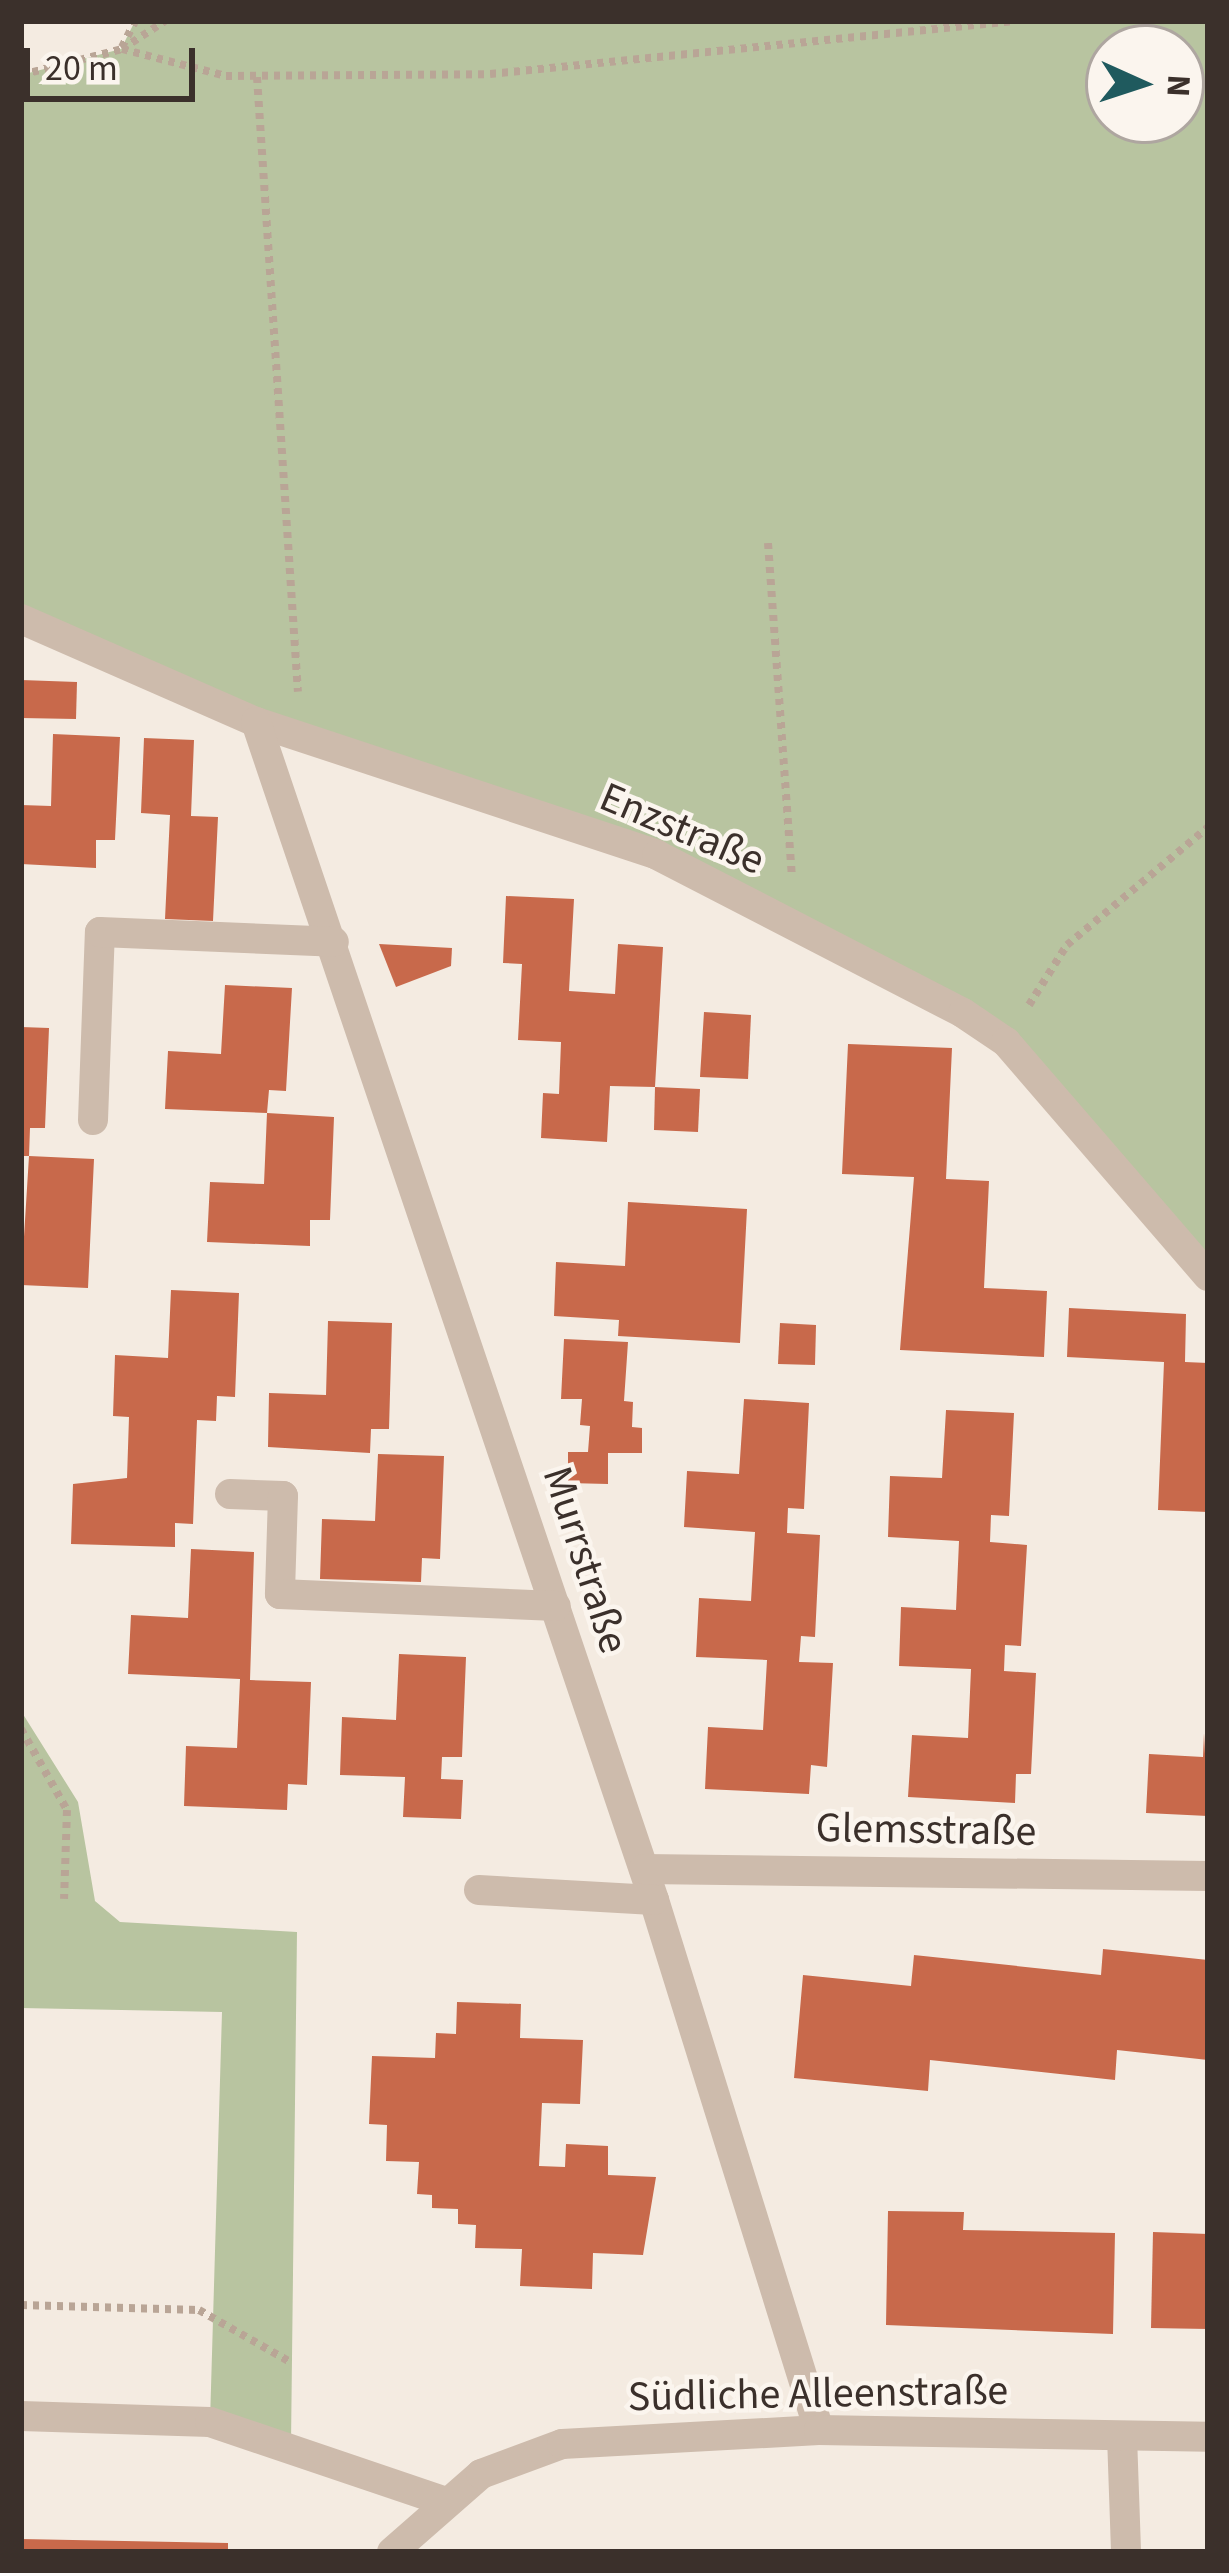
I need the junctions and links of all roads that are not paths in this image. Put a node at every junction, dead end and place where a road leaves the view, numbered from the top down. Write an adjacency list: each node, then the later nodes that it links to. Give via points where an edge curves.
1 (21, 619): 2 (street, Enzstraße)
2 (256, 722): 3 (street, Murrstraße); 5 (street, Enzstraße, via 657,855 1006,1042)
3 (334, 942): 4 (street, via 100,932); 7 (street, Murrstraße)
4 (93, 1120)
5 (1208, 1276)
6 (230, 1494): 7 (street, via 283,1496 280,1594)
7 (556, 1606): 8 (street, Murrstraße)
8 (644, 1869): 9 (street, Glemsstraße); 11 (street, Murrstraße)
9 (1208, 1876)
10 (479, 1890): 11 (street)
11 (654, 1900): 13 (street, Murrstraße)
12 (21, 2416): 16 (street, via 210,2422)
13 (819, 2430): 14 (street, Südliche Alleenstraße); 16 (street, Südliche Alleenstraße, via 562,2444 482,2474)
14 (1122, 2436): 15 (street, Südliche Alleenstraße); 18 (street)
15 (1208, 2437)
16 (443, 2501): 17 (street, Südliche Alleenstraße)
17 (392, 2552)
18 (1126, 2552)

